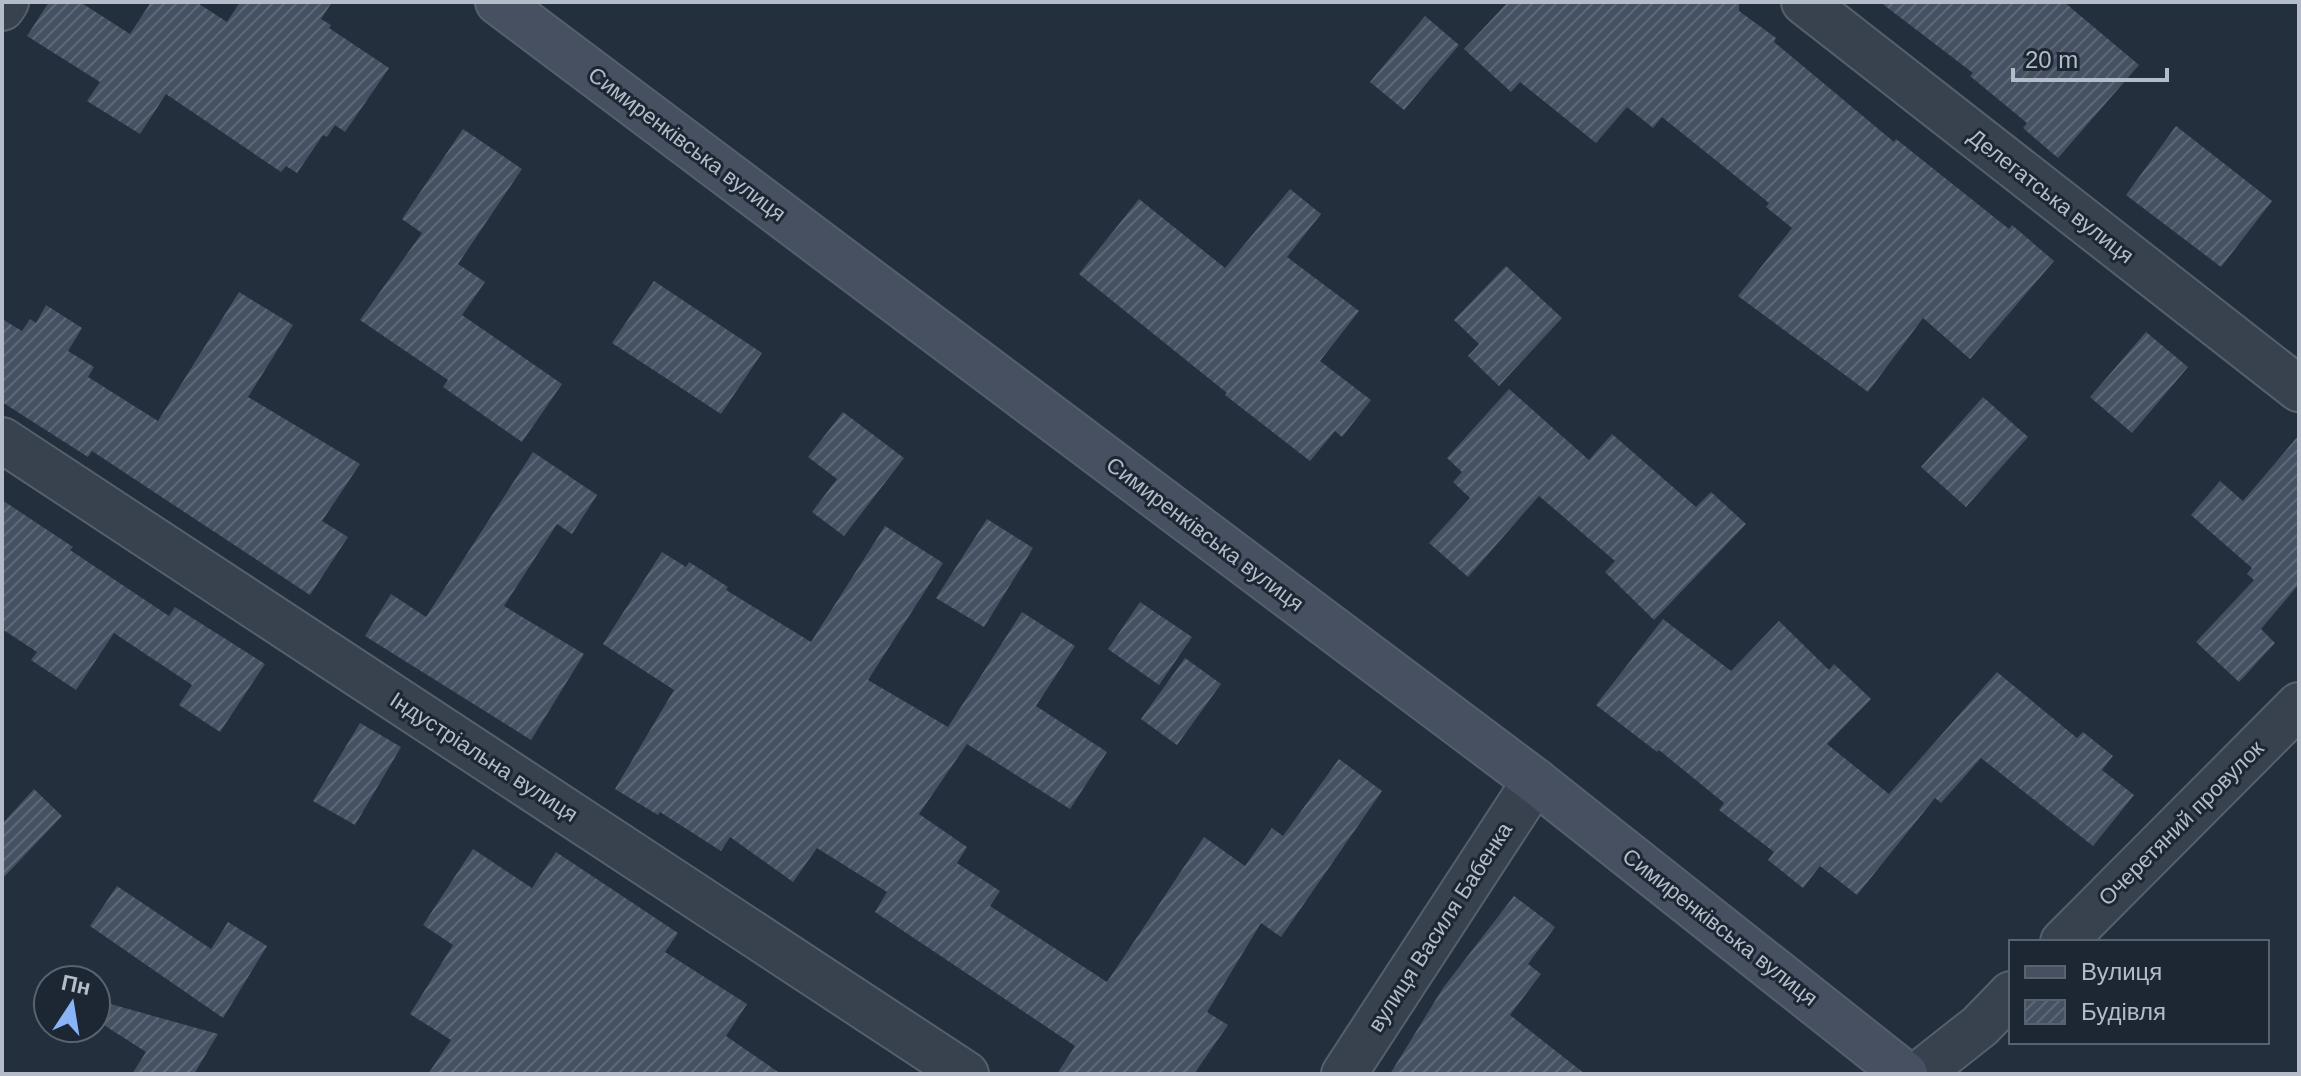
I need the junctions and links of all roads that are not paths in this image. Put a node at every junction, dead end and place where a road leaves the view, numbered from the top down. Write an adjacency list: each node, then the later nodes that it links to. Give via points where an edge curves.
1 (6, 2): 4 (street)
2 (498, 2): 8 (main road, Симиренківська вулиця)
3 (1804, 2): 5 (street, Делегатська вулиця)
4 (2, 8)
5 (2299, 389)
6 (2, 440): 11 (street, Індустріальна вулиця)
7 (2299, 705): 9 (street, Очеретяний провулок)
8 (1535, 781): 12 (street, вулиця Василя Бабенка); 13 (main road, Симиренківська вулиця)
9 (2065, 940)
10 (2009, 996): 14 (street)
11 (966, 1074)
12 (1344, 1074)
13 (1905, 1074)
14 (1919, 1074)

